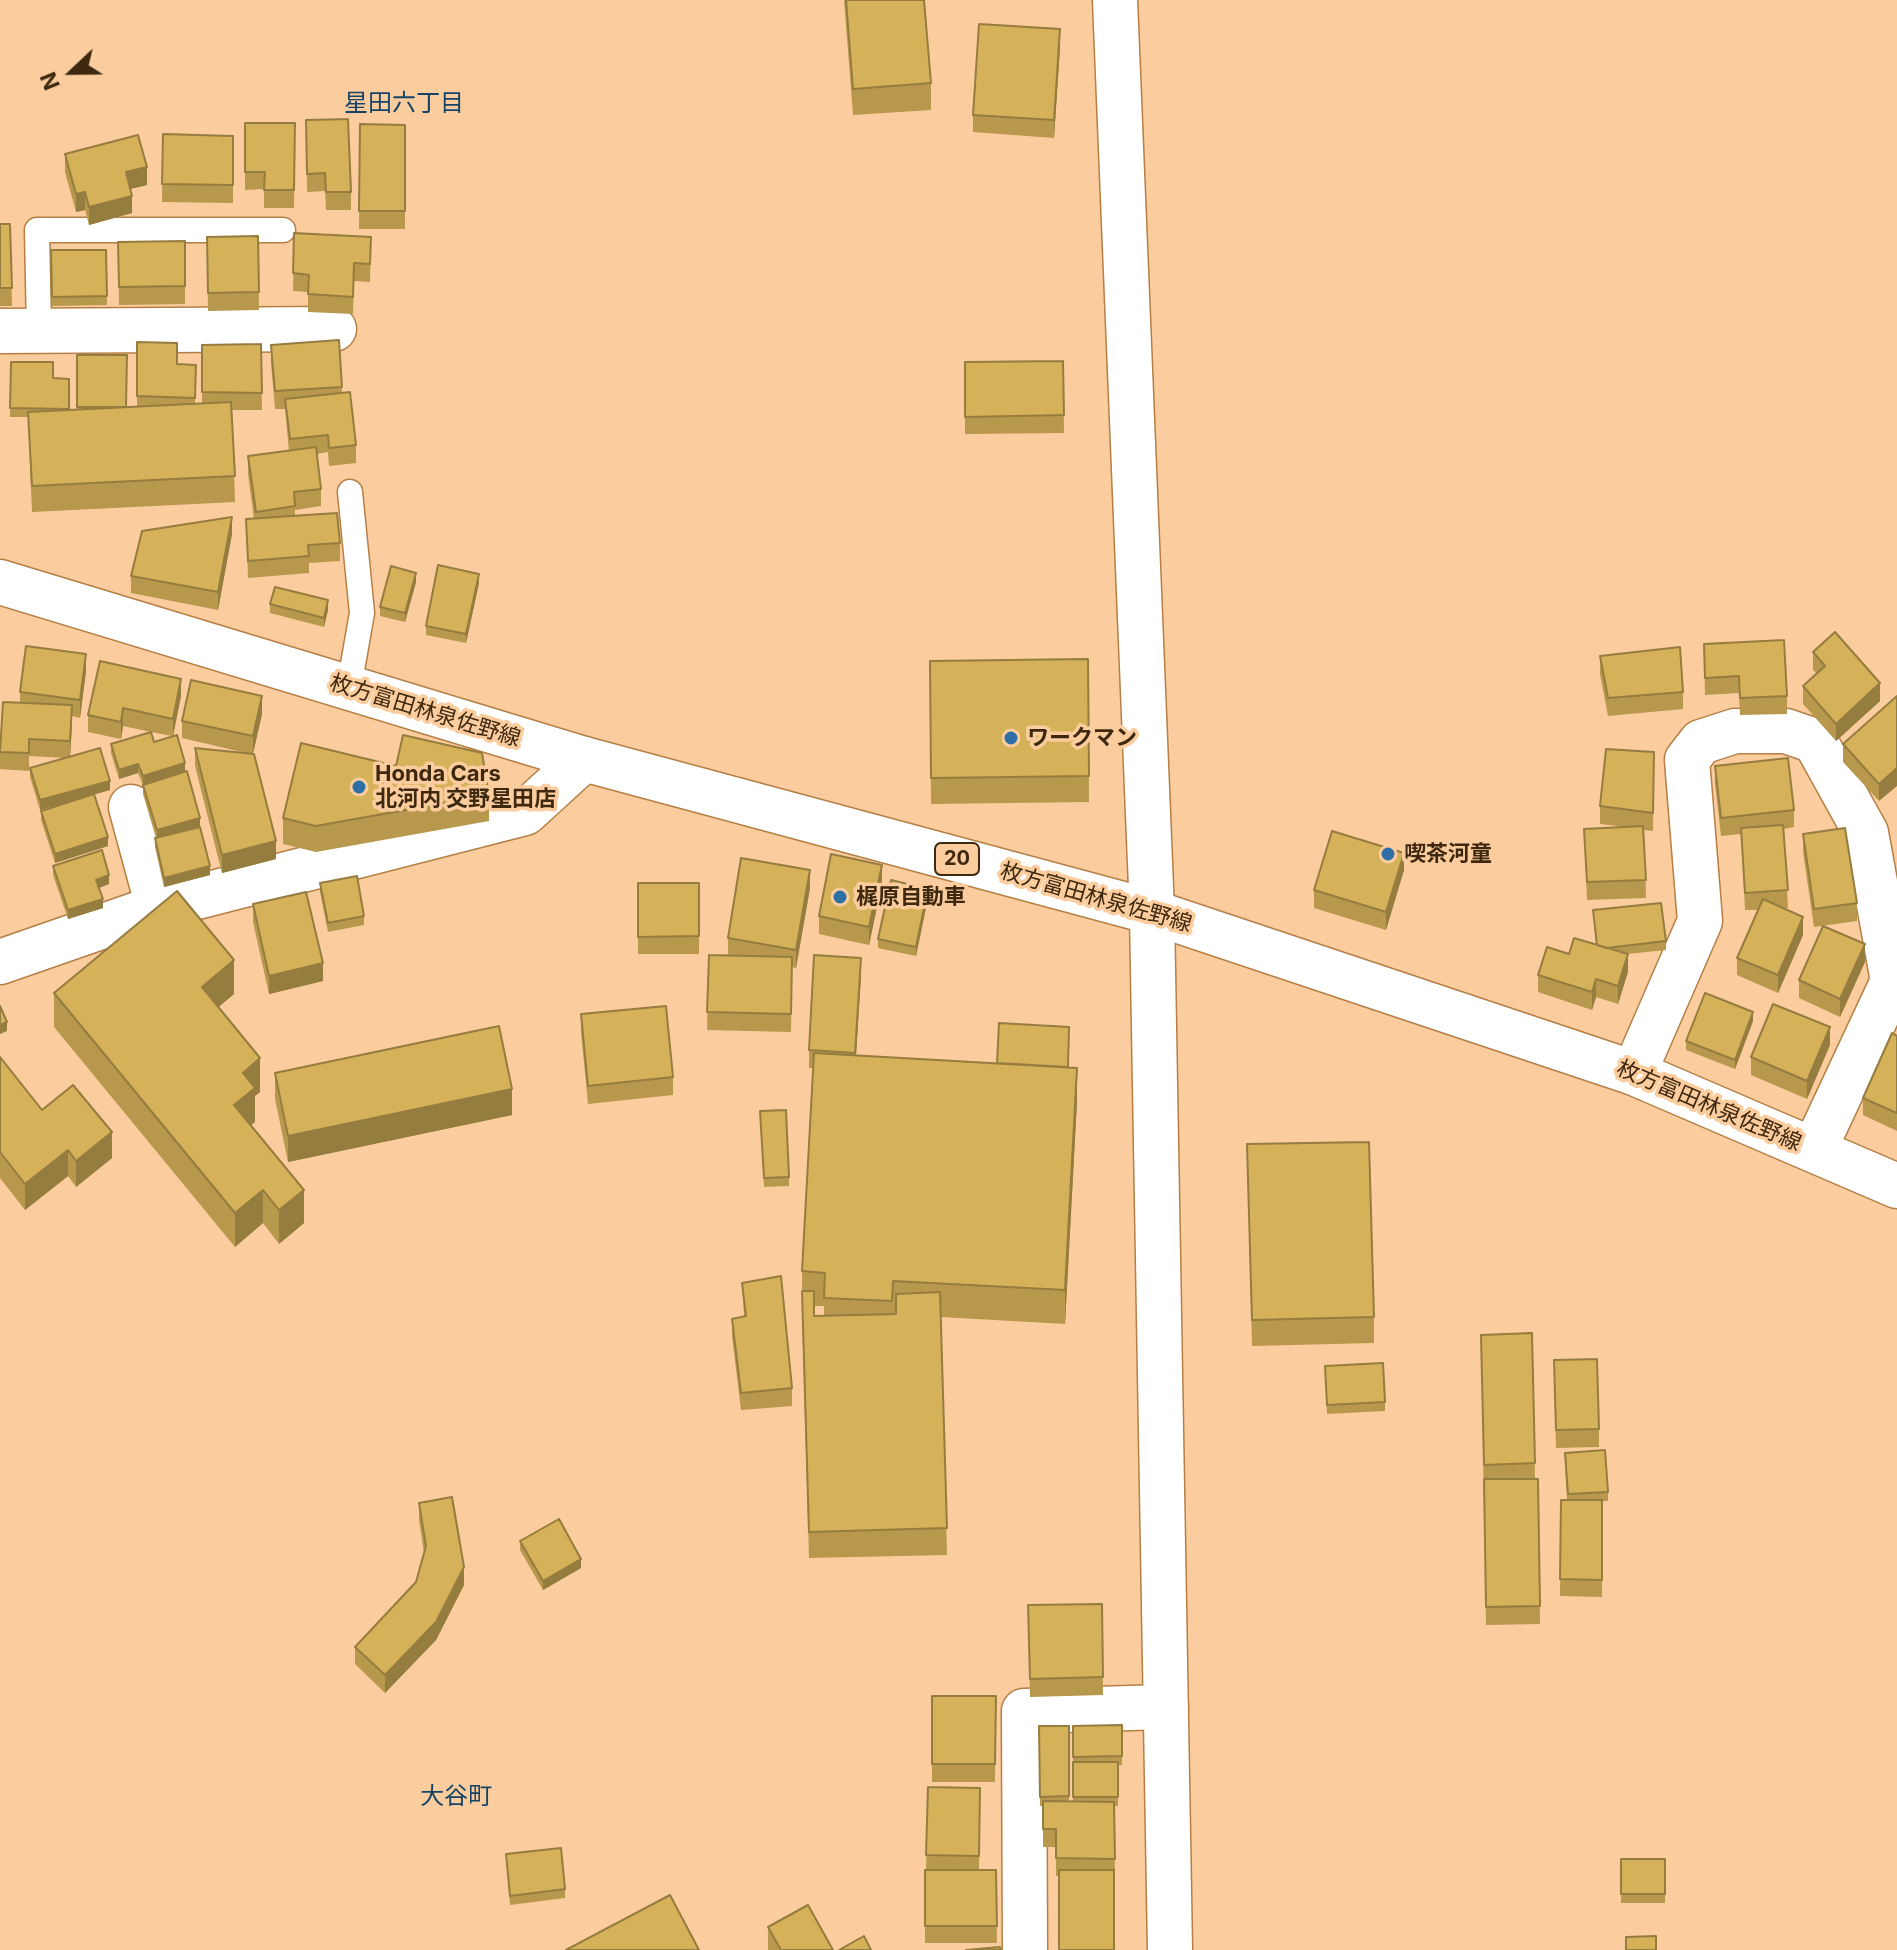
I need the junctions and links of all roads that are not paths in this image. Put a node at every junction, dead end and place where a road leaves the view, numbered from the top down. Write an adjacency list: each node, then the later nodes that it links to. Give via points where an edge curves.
1 (1115, 0): 11 (street)
2 (283, 230): 4 (lane, via 37,230)
3 (334, 329): 4 (street)
4 (20, 331)
5 (350, 492): 7 (lane, via 362,613)
6 (0, 582): 7 (street, 枚方富田林泉佐野線 / 20)
7 (349, 687): 8 (street, 枚方富田林泉佐野線 / 20)
8 (584, 759): 10 (street, via 525,813); 11 (street, 枚方富田林泉佐野線 / 20)
9 (131, 807): 10 (street)
10 (158, 907): 12 (street)
11 (1152, 912): 13 (street, 枚方富田林泉佐野線 / 20); 16 (street)
12 (0, 962)
13 (1634, 1073): 14 (street, 枚方富田林泉佐野線 / 20); 14 (street, via 1700,921 1687,760 1701,742 1735,731 1786,731 1815,741 1866,833 1893,981)
14 (1814, 1150): 15 (street, 枚方富田林泉佐野線 / 20)
15 (1897, 1186)
16 (1166, 1707): 17 (street, via 1024,1711); 18 (street)
17 (1025, 1950)
18 (1170, 1950)

